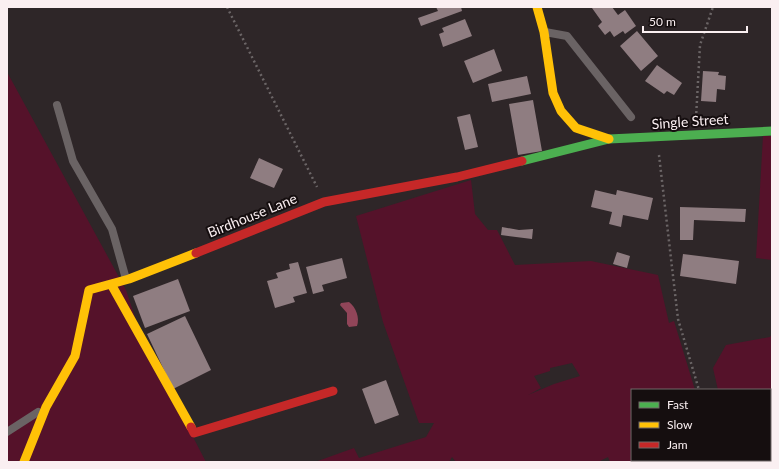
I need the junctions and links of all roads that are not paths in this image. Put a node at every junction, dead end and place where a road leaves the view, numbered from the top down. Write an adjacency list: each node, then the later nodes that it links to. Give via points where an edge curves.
1 (537, 7): 2 (street)
2 (544, 32): 4 (lane, via 567,36); 6 (street, via 553,93 561,111 576,128)
3 (57, 105): 7 (lane, via 73,161 112,229)
4 (631, 117)
5 (772, 131): 6 (street, Single Street)
6 (609, 139): 7 (street, Birdhouse Lane, via 457,177 324,202)
7 (126, 280): 8 (street, Birdhouse Lane)
8 (111, 284): 9 (street, via 194,433); 10 (street, Birdhouse Lane, via 89,290 75,356)
9 (333, 391)
10 (46, 407): 11 (lane); 12 (street, Birdhouse Lane)
11 (7, 432)
12 (24, 462)

